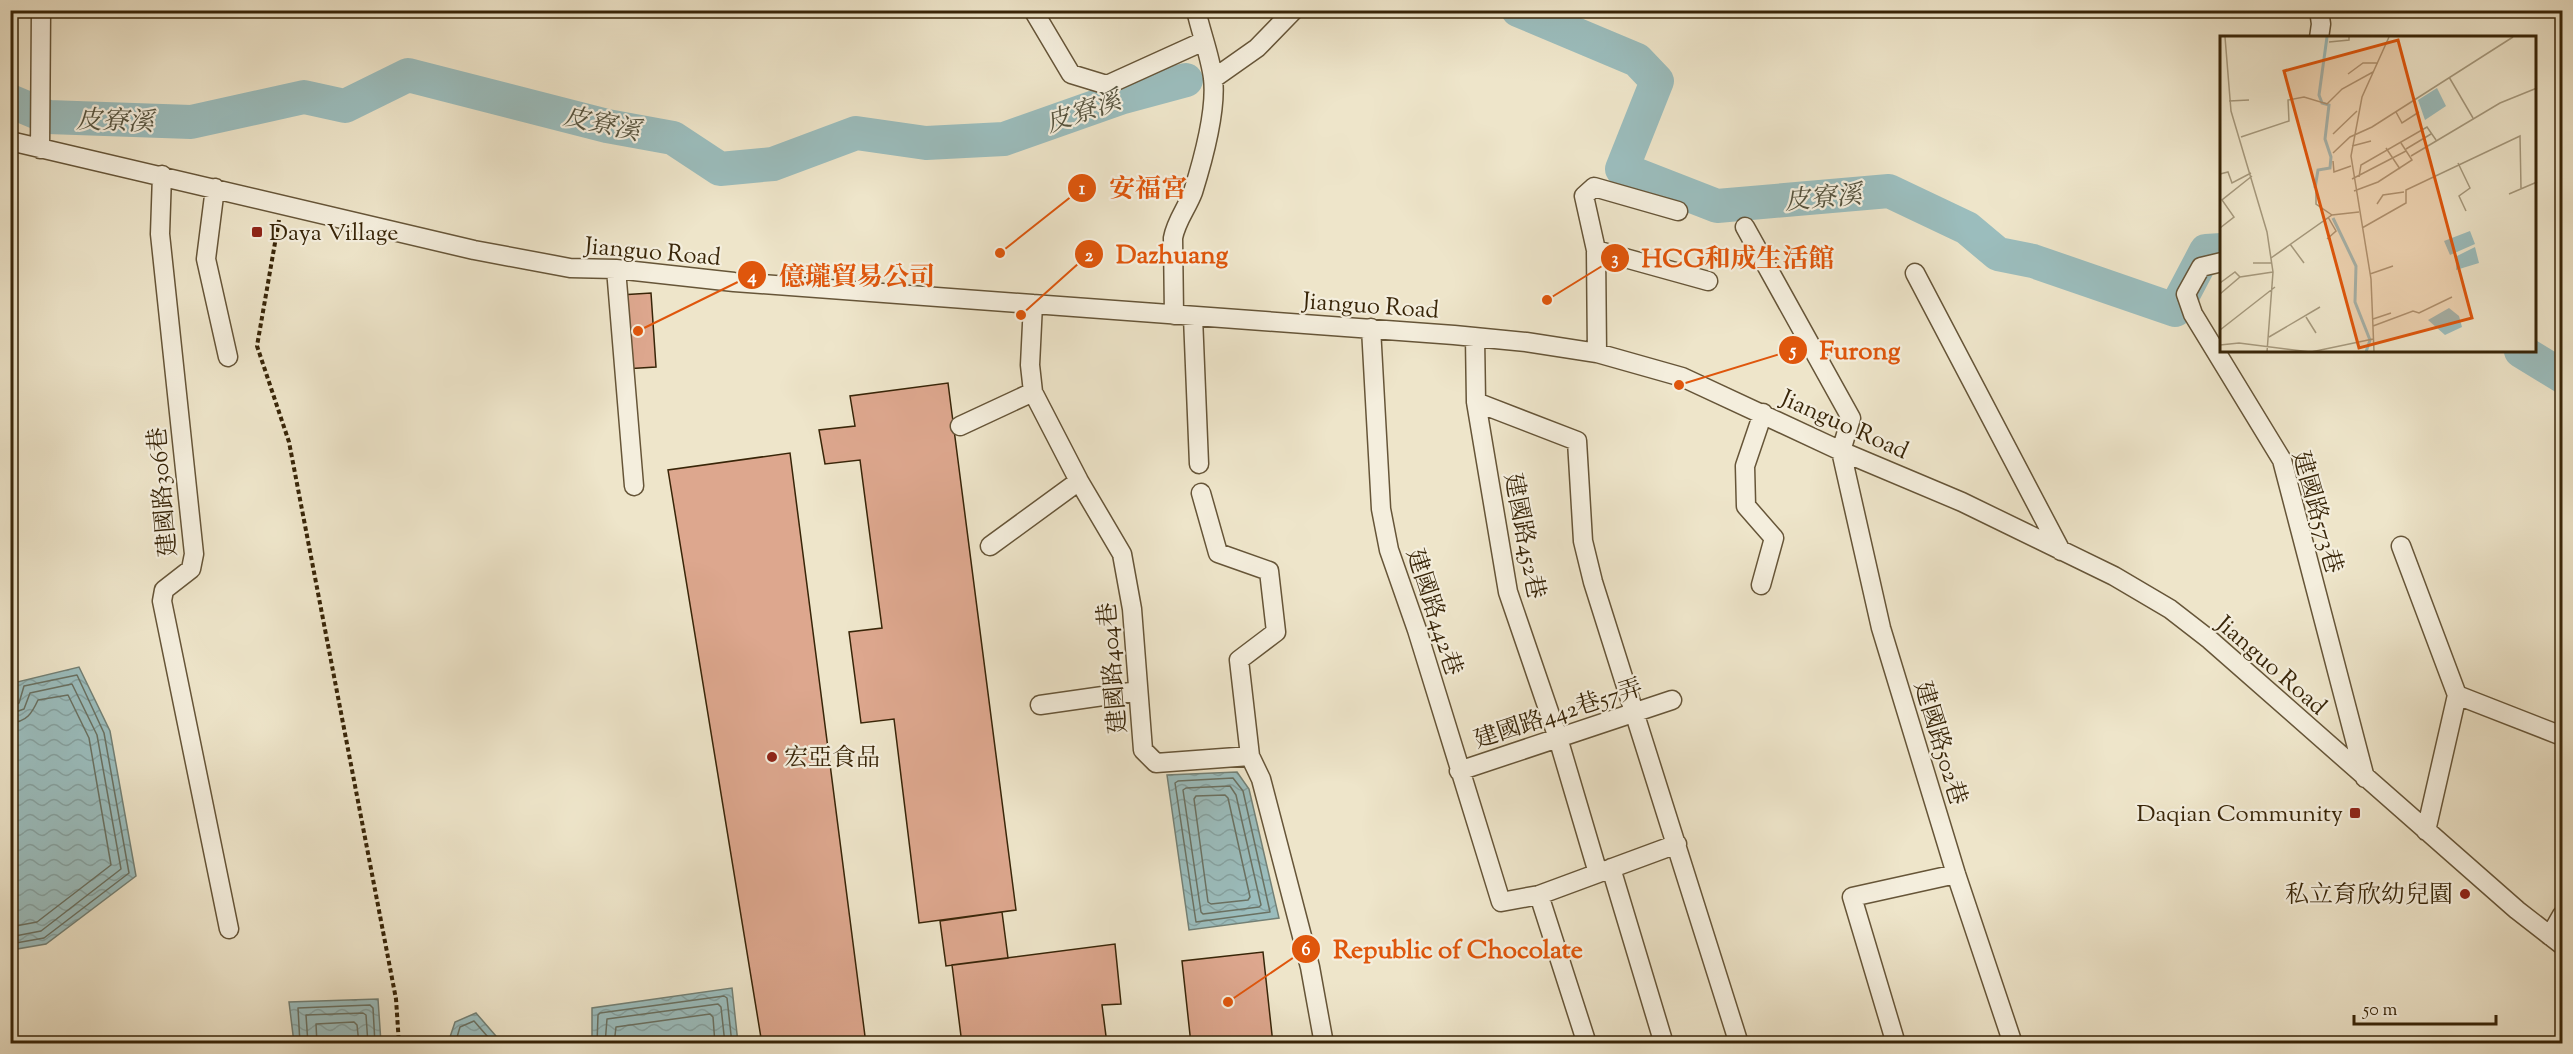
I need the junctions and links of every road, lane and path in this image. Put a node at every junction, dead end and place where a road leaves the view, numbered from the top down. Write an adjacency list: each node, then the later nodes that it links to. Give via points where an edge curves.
1 (41, 10): 10 (street)
2 (1033, 10): 7 (street, via 1071,74 1107,85)
3 (1196, 10): 7 (street)
4 (1294, 10): 8 (street, via 1257,48)
5 (2319, 10): 6 (street)
6 (2319, 36)
7 (1204, 41): 8 (street)
8 (1213, 79): 22 (street, via 1204,149 1173,238 1176,287)
9 (10, 141): 10 (street, Jianguo Road)
10 (40, 148): 11 (street, Jianguo Road)
11 (162, 175): 12 (street, Jianguo Road); 56 (street, 建國路306巷, via 160,234 194,554 192,569 164,590 162,601)
12 (215, 188): 13 (street, Jianguo Road); 26 (street, via 206,259)
13 (282, 205): 18 (street, Jianguo Road, via 474,250 570,268); 58 (path, via 257,346 289,442 396,999)
14 (1678, 211): 16 (street, via 1594,187 1584,196)
15 (1745, 227): 31 (street, via 1851,418)
16 (1596, 250): 20 (street); 25 (street)
17 (2220, 262): 49 (street, 建國路573巷, via 2201,267 2186,294 2193,314 2282,460)
18 (616, 269): 21 (street, Jianguo Road, via 734,282); 34 (street)
19 (1915, 273): 38 (street)
20 (1708, 281)
21 (1033, 304): 22 (street, Jianguo Road); 27 (street, 建國路404巷)
22 (1184, 316): 23 (street, Jianguo Road); 32 (street)
23 (1371, 328): 24 (street, Jianguo Road); 48 (street, 建國路442巷, via 1385,530)
24 (1474, 337): 25 (street, Jianguo Road); 28 (street, 建國路452巷)
25 (1597, 353): 29 (street, Jianguo Road, via 1682,377)
26 (228, 357)
27 (1033, 392): 30 (street); 33 (street, 建國路404巷)
28 (1476, 402): 44 (street, via 1576,441 1583,542); 46 (street, 建國路452巷, via 1508,592)
29 (1763, 413): 31 (street, Jianguo Road); 39 (street, via 1745,466 1746,506 1774,538)
30 (960, 426)
31 (1841, 451): 38 (street, Jianguo Road, via 1962,502); 53 (street, 建國路502巷, via 1881,628)
32 (1199, 464)
33 (1079, 481): 36 (street); 40 (street, 建國路404巷, via 1122,554 1132,609)
34 (634, 486)
35 (1201, 493): 47 (street, via 1218,554 1269,571 1276,632 1239,660)
36 (990, 546)
37 (2401, 546): 41 (street)
38 (2061, 551): 49 (street, Jianguo Road, via 2170,609)
39 (1761, 585)
40 (1138, 691): 43 (street); 47 (street, 建國路404巷, via 1143,750 1156,763)
41 (2457, 695): 45 (street); 50 (street)
42 (1672, 700): 44 (street, 建國路442巷57弄)
43 (1040, 705)
44 (1636, 712): 46 (street, 建國路442巷57弄); 51 (street)
45 (2562, 736)
46 (1558, 738): 48 (street, 建國路442巷57弄); 52 (street, 建國路452巷)
47 (1250, 756): 59 (street, via 1262,779 1310,967)
48 (1459, 771): 54 (street, 建國路442巷, via 1501,902)
49 (2365, 778): 50 (street, Jianguo Road)
50 (2426, 831): 57 (street, Jianguo Road)
51 (1677, 844): 52 (street); 62 (street)
52 (1605, 870): 54 (street); 61 (street, 建國路452巷)
53 (1956, 874): 63 (street, via 1852,897); 64 (street, 建國路502巷)
54 (1539, 895): 60 (street)
55 (2562, 915): 57 (street)
56 (229, 929)
57 (2556, 940)
58 (399, 1044)
59 (1324, 1044)
60 (1587, 1044)
61 (1664, 1044)
62 (1739, 1044)
63 (1896, 1044)
64 (2013, 1044)

